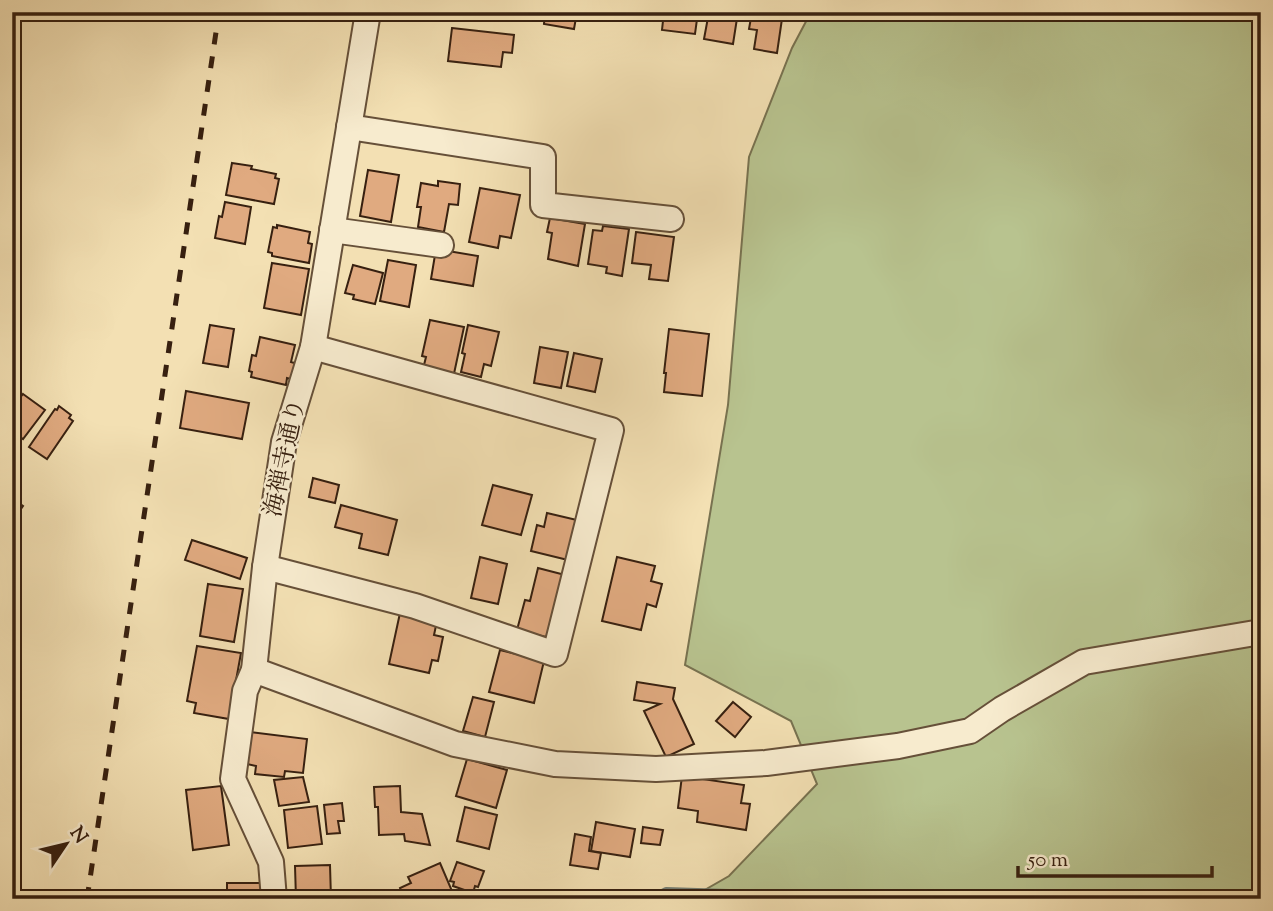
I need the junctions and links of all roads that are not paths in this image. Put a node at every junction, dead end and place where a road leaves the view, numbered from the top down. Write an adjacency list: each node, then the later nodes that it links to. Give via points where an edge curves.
1 (368, 12): 2 (street, 海禅寺通り)
2 (349, 127): 3 (street, via 543,157 542,205); 4 (street, 海禅寺通り)
3 (671, 219)
4 (332, 230): 5 (street); 6 (street, 海禅寺通り)
5 (441, 245)
6 (313, 347): 7 (street, 海禅寺通り, via 284,442); 7 (street, via 611,430 555,654 415,606)
7 (265, 567): 9 (street, 海禅寺通り)
8 (1261, 632): 9 (street, via 1084,662 970,731 898,746 766,763 656,769 555,764 455,744)
9 (254, 670): 10 (street, 海禅寺通り, via 245,691 233,779 271,862)
10 (274, 899)

